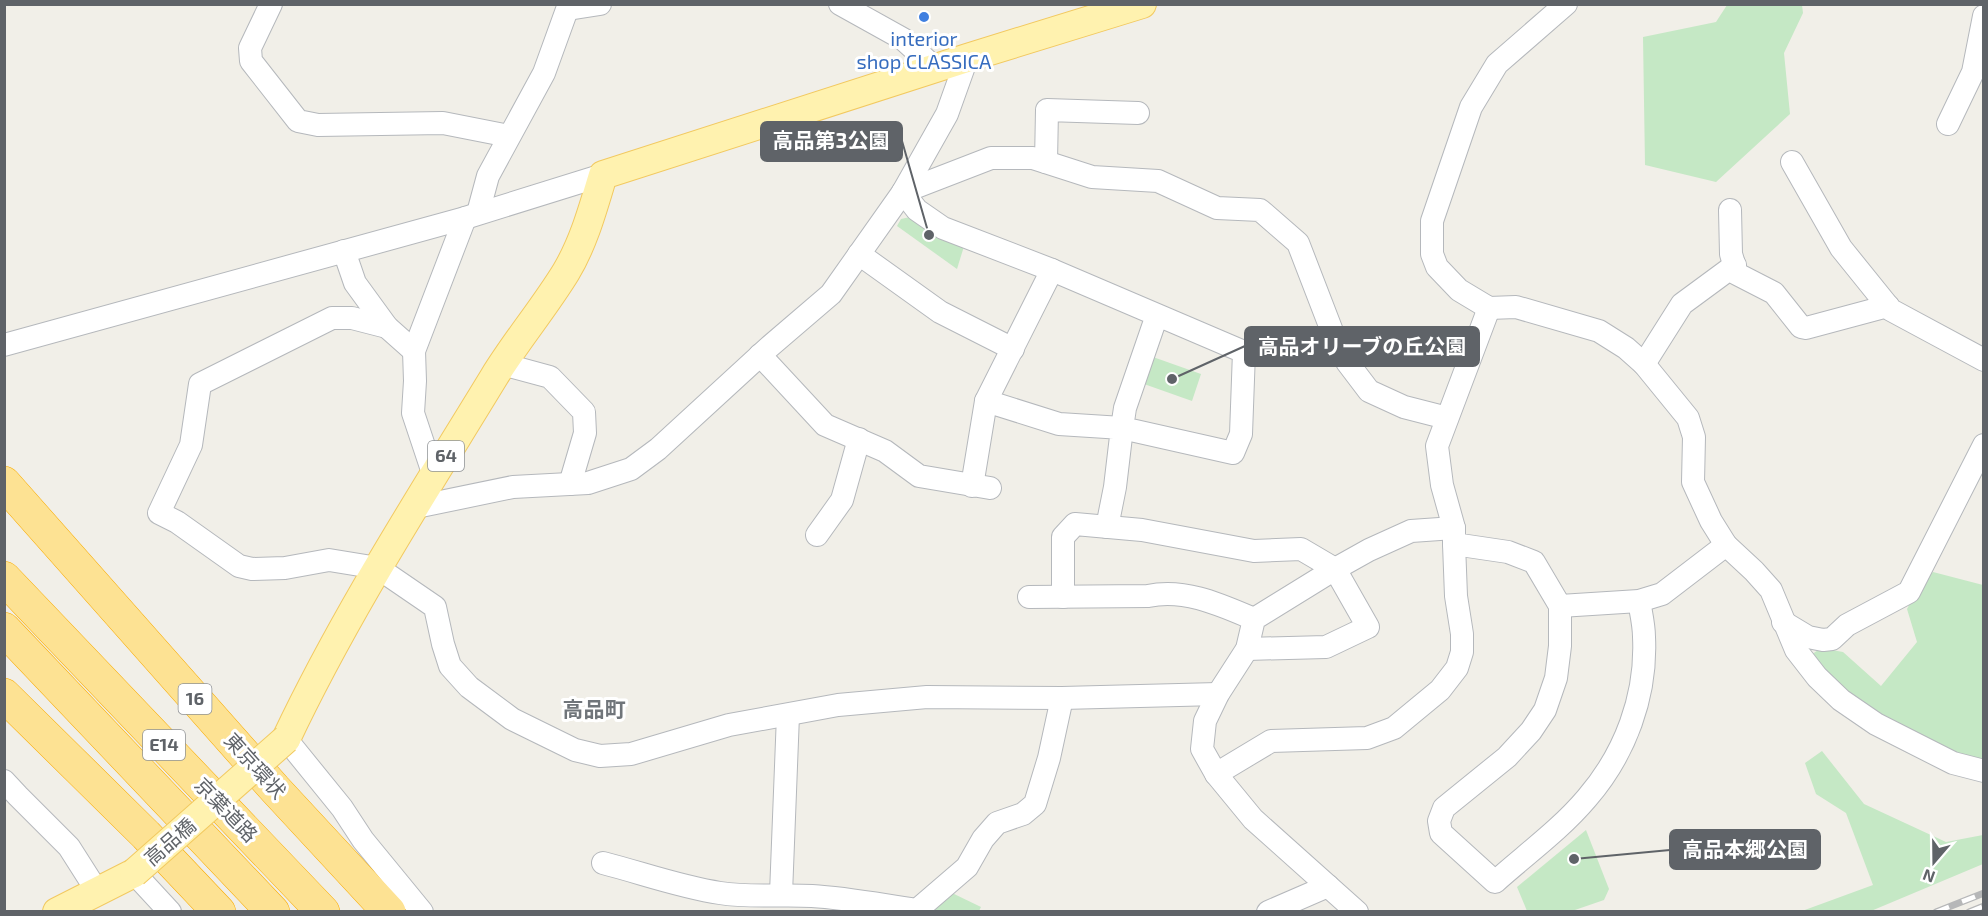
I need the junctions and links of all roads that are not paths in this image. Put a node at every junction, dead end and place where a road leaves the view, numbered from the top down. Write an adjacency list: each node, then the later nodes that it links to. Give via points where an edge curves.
1 (271, 4): 12 (street, via 250,48 251,61 298,121 318,125 443,123)
2 (600, 4): 6 (street)
3 (840, 4): 9 (street, via 903,39)
4 (1142, 4): 8 (main road)
5 (1566, 4): 24 (street, via 1497,64 1471,106 1432,221 1432,254 1437,267 1459,290)
6 (568, 7): 12 (street, via 544,73)
7 (1983, 16): 11 (street, via 1973,72)
8 (967, 58): 9 (main road); 16 (street, via 947,114)
9 (935, 68): 15 (main road)
10 (1138, 113): 13 (street, via 1047,110)
11 (1948, 124)
12 (509, 136): 18 (street)
13 (1046, 162): 16 (street, via 1033,158 991,158); 35 (street, via 1092,177 1158,181 1217,208 1260,210 1298,243 1335,339 1368,391 1404,407)
14 (1792, 162): 23 (street, via 1841,248)
15 (603, 175): 18 (street); 32 (main road, 64, via 584,237 566,272)
16 (903, 192): 20 (street); 22 (street, via 917,210 943,228)
17 (1730, 210): 21 (street)
18 (472, 215): 19 (street); 29 (street)
19 (344, 251): 26 (street, via 355,283); 27 (street)
20 (859, 254): 28 (street, via 940,312); 30 (street, via 831,294)
21 (1735, 265): 23 (street, via 1737,274 1773,293 1801,327); 33 (street, via 1682,304)
22 (1052, 270): 25 (street); 28 (street)
23 (1888, 306): 31 (street)
24 (1489, 308): 33 (street, via 1516,307 1599,331); 35 (street)
25 (1157, 315): 36 (street, via 1125,408); 36 (street, via 1244,352 1241,434 1233,453)
26 (387, 327): 29 (street); 47 (street, via 352,318 332,318 200,384 191,445 159,513 239,566 285,568 329,560)
27 (4, 345)
28 (1013, 349): 34 (street)
29 (414, 351): 39 (street, via 413,413)
30 (760, 355): 37 (street, via 825,425); 41 (street, via 631,469 588,483)
31 (1983, 360)
32 (502, 364): 39 (main road, 64); 41 (street, via 550,377 584,412 585,433)
33 (1644, 364): 46 (street, via 1688,418 1694,437 1693,482)
34 (986, 401): 36 (street, via 1059,424); 37 (street, via 981,487 919,477 885,451)
35 (1447, 418): 45 (street, via 1437,446)
36 (1122, 428): 43 (street)
37 (859, 439): 44 (street, via 842,500)
38 (1983, 445): 55 (street, via 1909,592 1847,626 1832,639 1808,637)
39 (434, 476): 42 (main road, 64)
40 (4, 483): 78 (highway, 東京環状 / 16)
41 (570, 484): 42 (street, via 513,487)
42 (416, 507): 47 (main road, 64)
43 (1107, 527): 48 (street, via 1254,551 1300,549); 51 (street, via 1075,524 1062,537)
44 (816, 534)
45 (1454, 536): 48 (street, via 1411,531); 53 (street, via 1534,562); 66 (street, via 1462,652 1457,668 1440,690 1394,728 1367,738 1271,741)
46 (1726, 545): 52 (street, via 1662,594); 55 (street, via 1771,590)
47 (378, 568): 62 (street, via 435,607 450,666 470,687 512,719 575,750 600,756 631,754 729,725); 64 (main road, 64)
48 (1335, 569): 54 (street); 58 (street, via 1368,627 1326,647)
49 (4, 578): 77 (highway, 京葉道路 / E14)
50 (1029, 597): 51 (street)
51 (1063, 597): 54 (street, via 1161,593 1212,600)
52 (1639, 601): 53 (street); 53 (street, via 1644,636 1640,695 1616,756 1586,800 1495,882 1441,833 1439,821 1444,808 1507,757 1545,710 1556,678)
53 (1560, 606)
54 (1254, 619): 58 (street)
55 (1783, 622): 65 (street, via 1796,650 1840,700 1876,724 1953,763)
56 (4, 629): 63 (highway, 京葉道路 / E14)
57 (4, 641): 63 (highway)
58 (1247, 649): 59 (street)
59 (1218, 694): 61 (street); 66 (street, via 1205,721 1202,749)
60 (4, 696): 75 (highway)
61 (1062, 698): 62 (street, via 927,697 838,705); 72 (street, via 1035,804 1023,814 997,823 967,867 917,910 823,896)
62 (788, 715): 72 (street)
63 (86, 717): 76 (highway, 京葉道路 / E14)
64 (286, 739): 69 (main road, 高品橋 / 64, bridge); 79 (street)
65 (1983, 771)
66 (1216, 774): 70 (street, via 1253,819)
67 (4, 781): 71 (street, via 69,847)
68 (603, 863): 72 (street, via 671,882)
69 (134, 873): 71 (main road, 64); 74 (street)
70 (1328, 886): 80 (street); 81 (street)
71 (97, 891): 73 (main road, 64)
72 (767, 900)
73 (57, 912)
74 (170, 912)
75 (219, 912)
76 (273, 912)
77 (323, 912)
78 (389, 912)
79 (422, 912)
80 (1268, 912)
81 (1357, 912)

